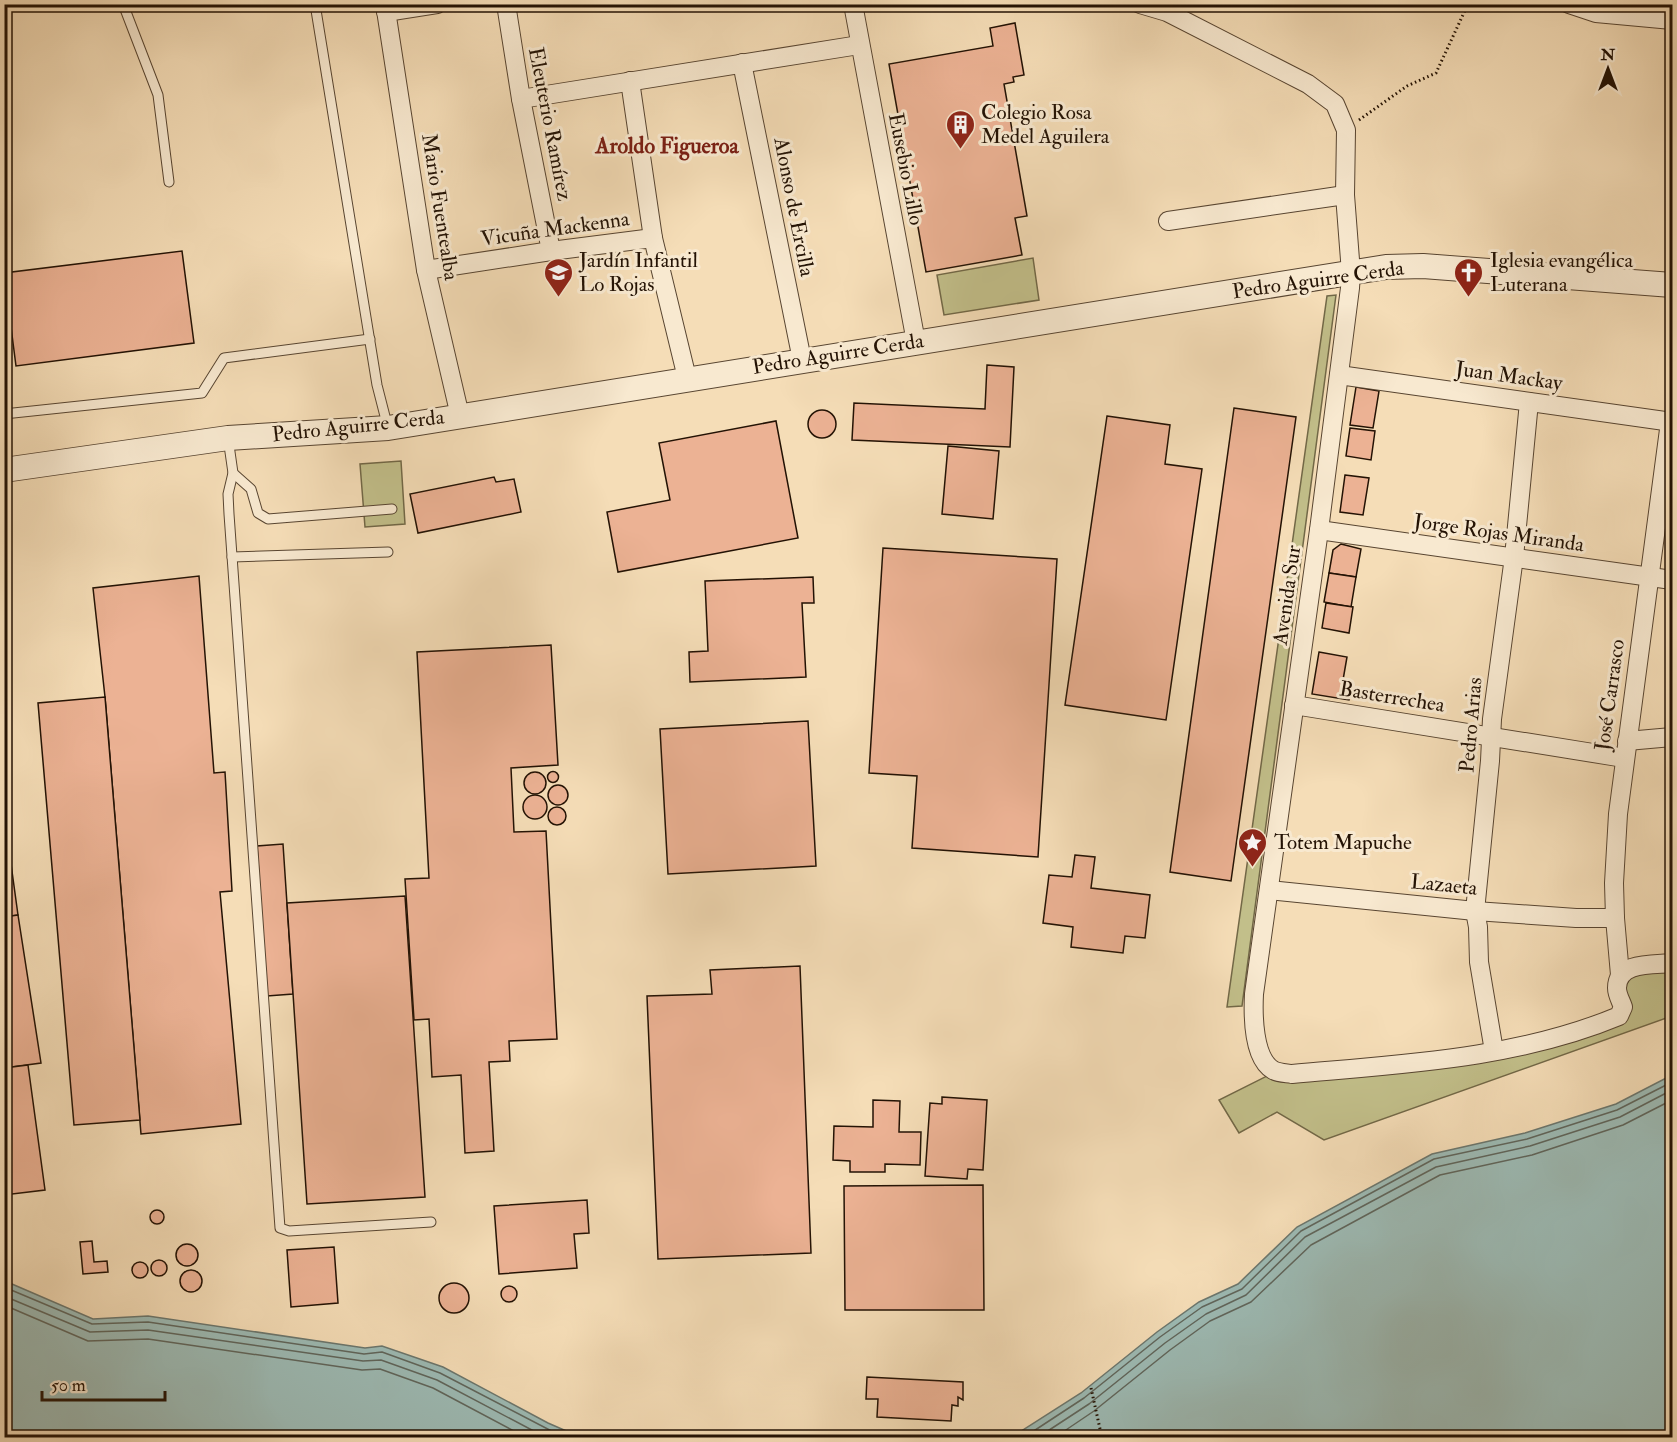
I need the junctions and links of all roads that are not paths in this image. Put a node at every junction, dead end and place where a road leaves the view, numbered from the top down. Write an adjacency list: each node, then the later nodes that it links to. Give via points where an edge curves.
1 (123, 4): 15 (lane, via 158,95)
2 (315, 4): 23 (lane)
3 (437, 4): 8 (street)
4 (506, 4): 14 (street, Eleuterio Ramírez)
5 (853, 4): 11 (street, Eusebio Lillo)
6 (1140, 4): 16 (street, Avenida Sur, via 1167,12 1308,84 1335,104 1346,130)
7 (1569, 4): 9 (street, via 1596,13)
8 (386, 8): 20 (street, Mario Fuentealba)
9 (1647, 11): 10 (street)
10 (1672, 20)
11 (859, 45): 12 (street); 24 (street, Eusebio Lillo)
12 (742, 63): 13 (street); 25 (street, Alonso de Ercilla)
13 (630, 81): 14 (street); 18 (street)
14 (521, 99): 19 (street, Eleuterio Ramírez)
15 (169, 182)
16 (1345, 195): 17 (street); 21 (street, Avenida Sur)
17 (1168, 221)
18 (653, 238): 19 (street, Vicuña Mackenna); 27 (street)
19 (551, 251): 20 (street, Vicuña Mackenna)
20 (426, 270): 30 (street, Mario Fuentealba)
21 (1351, 273): 22 (street, Pedro Aguirre Cerda, via 1423,266); 24 (street, Pedro Aguirre Cerda); 26 (street, Avenida Sur)
22 (1672, 285)
23 (370, 339): 29 (lane, via 224,358 202,393); 32 (lane)
24 (916, 342): 25 (street, Pedro Aguirre Cerda)
25 (802, 360): 27 (street, Pedro Aguirre Cerda)
26 (1339, 375): 28 (street, Juan Mackay); 37 (street, Avenida Sur)
27 (687, 378): 30 (street, Pedro Aguirre Cerda)
28 (1529, 402): 31 (street, Juan Mackay); 40 (street, Pedro Arias)
29 (4, 414)
30 (460, 416): 32 (street, Pedro Aguirre Cerda)
31 (1671, 422): 41 (street, José Carrasco)
32 (388, 428): 33 (street, Pedro Aguirre Cerda)
33 (228, 438): 34 (street, Pedro Aguirre Cerda); 35 (lane)
34 (4, 470)
35 (233, 473): 36 (lane, via 251,489 258,513 267,519); 39 (lane, via 228,494)
36 (392, 509)
37 (1319, 531): 40 (street, Jorge Rojas Miranda); 43 (street, Avenida Sur)
38 (388, 552): 39 (lane)
39 (232, 557): 53 (lane, via 280,1228 290,1231)
40 (1514, 557): 41 (street, Jorge Rojas Miranda); 44 (street, Pedro Arias)
41 (1649, 576): 42 (street, Jorge Rojas Miranda); 46 (street, José Carrasco)
42 (1672, 580)
43 (1294, 705): 44 (street, Basterrechea); 47 (street, Avenida Sur)
44 (1492, 736): 46 (street, Basterrechea); 48 (street, Pedro Arias)
45 (1672, 737): 46 (street, Basterrechea)
46 (1625, 749): 49 (street, José Carrasco, via 1616,837)
47 (1269, 890): 48 (street, Lazaeta); 52 (street, Avenida Sur, via 1254,1006 1256,1035 1266,1064 1275,1072 1292,1074 1440,1060)
48 (1475, 911): 49 (street, Lazaeta); 52 (street, Pedro Arias)
49 (1615, 918): 51 (street, José Carrasco)
50 (1672, 963): 51 (street, via 1631,967)
51 (1620, 975): 52 (street, José Carrasco, via 1620,1016 1557,1037)
52 (1494, 1051)
53 (431, 1222)

